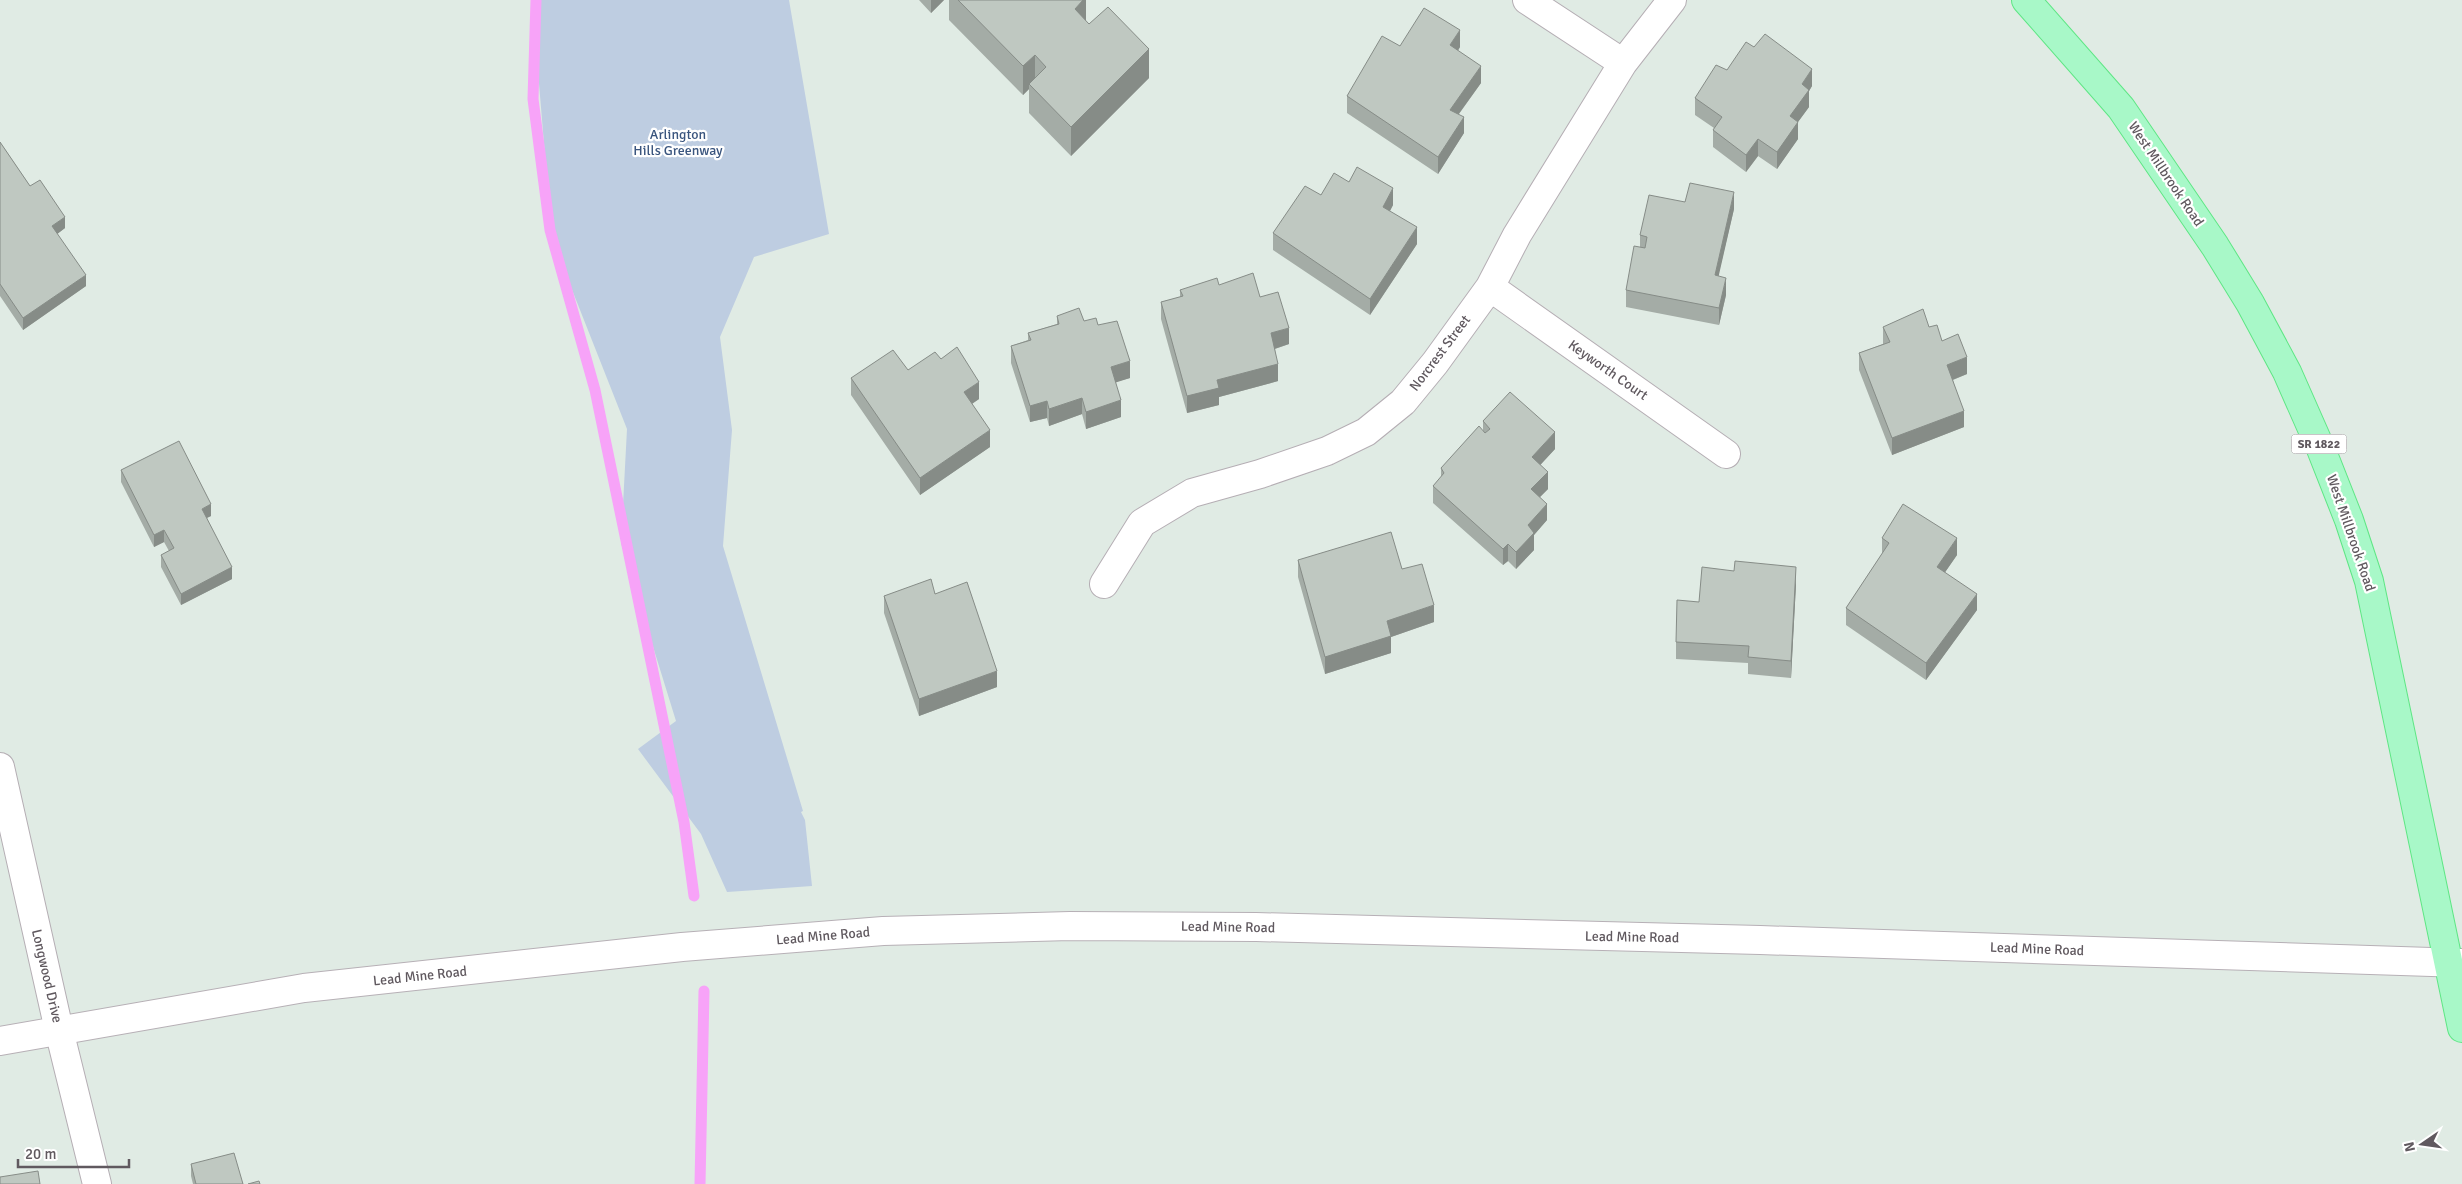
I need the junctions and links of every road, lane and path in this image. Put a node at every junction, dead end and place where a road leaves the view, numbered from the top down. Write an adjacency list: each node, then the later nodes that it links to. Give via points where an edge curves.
1 (1527, 0): 4 (main road)
2 (1672, 0): 4 (main road, Norcrest Street)
3 (2026, 0): 9 (main road, West Millbrook Road / SR 1822, via 2121,108 2216,246 2287,372 2318,441 2369,581)
4 (1623, 63): 5 (main road, Norcrest Street, via 1517,235)
5 (1490, 287): 6 (main road, Keyworth Court); 7 (main road, Norcrest Street, via 1403,402 1366,432 1277,468 1192,493 1142,523)
6 (1726, 454)
7 (1104, 584)
8 (0, 767): 11 (main road, Longwood Drive)
9 (2456, 963): 10 (main road, West Millbrook Road / SR 1822); 11 (main road, Lead Mine Road, via 1256,927 1070,926 883,931 682,947 304,988)
10 (2462, 1028)
11 (59, 1030): 12 (main road, Lead Mine Road); 13 (main road, Longwood Drive)
12 (0, 1041)
13 (98, 1184)

